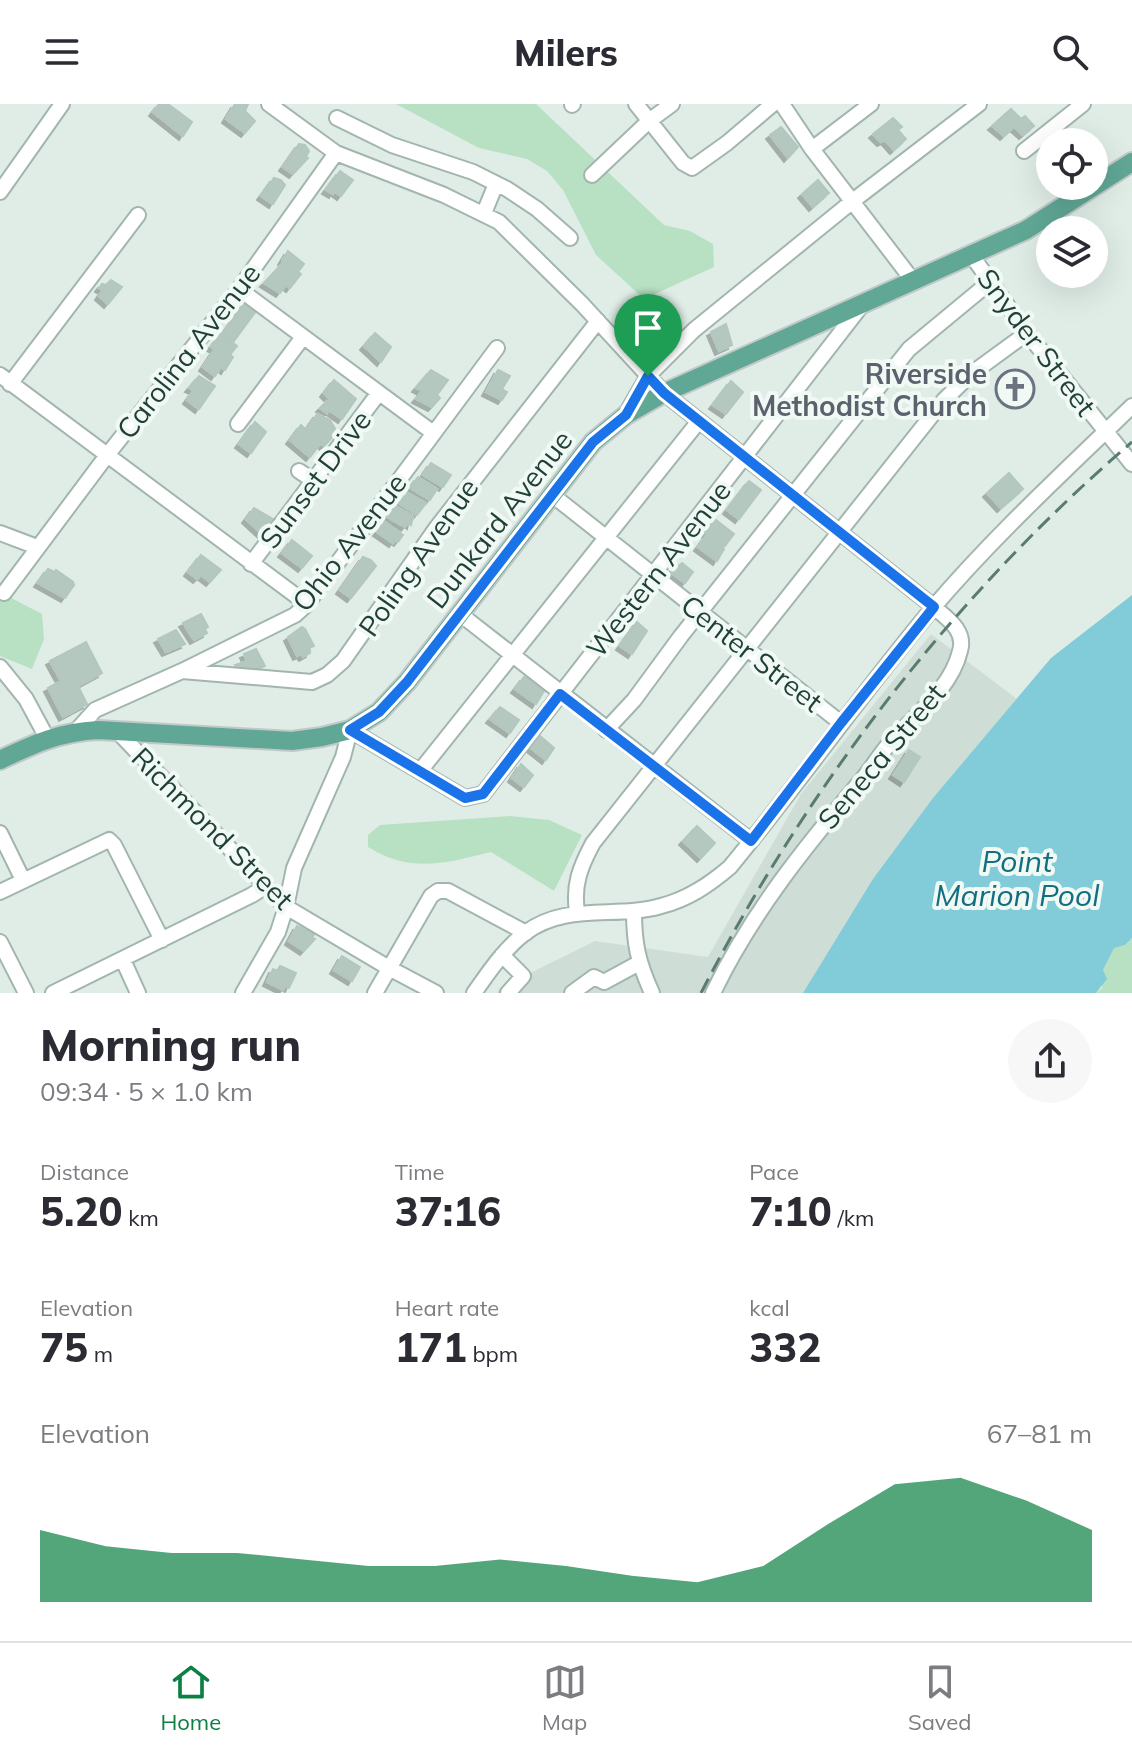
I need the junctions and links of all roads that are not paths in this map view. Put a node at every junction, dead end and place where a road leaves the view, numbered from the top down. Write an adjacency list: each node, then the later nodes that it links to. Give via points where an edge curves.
1 (62, 104): 18 (street)
2 (269, 104): 14 (street, Seneca Street)
3 (636, 104): 11 (street)
4 (672, 104): 11 (street)
5 (773, 104): 11 (street, via 692,168)
6 (782, 104): 12 (street)
7 (871, 104): 12 (street)
8 (979, 104): 19 (street)
9 (1083, 104): 13 (street)
10 (337, 118): 17 (street)
11 (649, 121): 16 (street)
12 (812, 149): 19 (street)
13 (1024, 151)
14 (336, 153): 20 (street, Seneca Street); 26 (street, Carolina Avenue)
15 (1132, 162): 23 (main road, Dunkard Avenue, via 1026,230)
16 (592, 175)
17 (496, 184): 20 (street); 22 (street)
18 (0, 192)
19 (854, 200): 24 (street); 32 (street, via 694,330)
20 (484, 213): 28 (street, Seneca Street, via 527,247)
21 (138, 215): 33 (street)
22 (570, 238)
23 (972, 256): 24 (main road, Dunkard Avenue); 25 (street, Snyder Street)
24 (914, 282): 27 (main road, Dunkard Avenue)
25 (990, 282): 29 (street, Snyder Street); 48 (street, via 909,349)
26 (239, 289): 30 (street); 42 (street, Carolina Avenue)
27 (862, 305): 34 (main road, Dunkard Avenue); 43 (street, Western Avenue)
28 (598, 321): 32 (street, Seneca Street); 63 (street, Poling Avenue, via 487,460 343,661 327,675 312,682 286,682)
29 (1027, 333): 40 (street, Snyder Street); 49 (street, via 957,386)
30 (303, 337): 35 (street); 39 (street)
31 (497, 348): 41 (street, Ohio Avenue)
32 (648, 376): 34 (street, Seneca Street); 37 (street)
33 (5, 380): 42 (street)
34 (664, 393): 37 (main road, Dunkard Avenue); 38 (street, Seneca Street)
35 (378, 394): 41 (street); 46 (street, Sunset Drive)
36 (1132, 406): 40 (street)
37 (626, 415): 47 (main road, Dunkard Avenue, via 593,442)
38 (699, 421): 43 (street, Seneca Street); 51 (street)
39 (238, 424)
40 (1106, 431): 44 (street, Snyder Street); 57 (street, via 1031,502)
41 (432, 432): 56 (street, Ohio Avenue)
42 (108, 454): 52 (street, Carolina Avenue); 53 (street)
43 (746, 457): 48 (street, Seneca Street); 54 (street, Western Avenue)
44 (1132, 464)
45 (299, 471): 46 (street)
46 (314, 481): 53 (street, Sunset Drive)
47 (551, 494): 51 (street, Center Street); 59 (main road, Dunkard Avenue)
48 (794, 494): 49 (street, Seneca Street); 58 (street)
49 (841, 532): 57 (street, Seneca Street); 60 (street)
50 (0, 533): 52 (street)
51 (606, 538): 54 (street, Center Street); 61 (street)
52 (37, 547): 55 (street, Carolina Avenue)
53 (251, 564): 56 (street)
54 (653, 576): 58 (street, Center Street); 64 (street, Western Avenue)
55 (4, 593)
56 (307, 604): 63 (street, Ohio Avenue, via 295,615)
57 (934, 607): 65 (street); 100 (street, Seneca Street, via 961,638 955,662 924,708 775,887)
58 (701, 612): 60 (street, Center Street); 67 (street)
59 (460, 614): 61 (street); 66 (main road, Dunkard Avenue, via 379,712)
60 (748, 649): 65 (street, Center Street); 72 (street)
61 (512, 655): 64 (street); 73 (street)
62 (0, 667): 70 (street, via 26,699)
63 (182, 671): 68 (street, Ohio Avenue, via 95,710)
64 (560, 694): 67 (street); 73 (street, Western Avenue, via 483,794 465,798)
65 (841, 723): 75 (street)
66 (350, 730): 69 (main road, Dunkard Avenue, via 292,741); 73 (street); 79 (street, via 294,868)
67 (606, 730): 72 (street)
68 (76, 731): 69 (main road, Dunkard Avenue); 70 (main road, Dunkard Avenue)
69 (117, 731): 77 (street, Richmond Street)
70 (47, 738): 71 (main road, Dunkard Avenue)
71 (0, 760)
72 (654, 768): 75 (street); 81 (street, via 580,867 574,891)
73 (420, 771)
74 (0, 833): 76 (street)
75 (751, 841): 80 (street, via 708,886 684,899)
76 (23, 880): 78 (street); 83 (street, via 109,840)
77 (266, 886): 79 (street, Richmond Street); 83 (street)
78 (0, 892)
79 (286, 907): 88 (street, Richmond Street); 93 (street, via 278,932)
80 (634, 911): 81 (street); 87 (street)
81 (577, 912): 82 (street)
82 (526, 933): 85 (street); 88 (street, via 448,891 438,891)
83 (162, 940): 86 (street)
84 (0, 942): 90 (street)
85 (502, 955): 96 (street); 97 (street, via 523,976)
86 (123, 960): 91 (street); 92 (street)
87 (639, 963): 89 (street); 99 (street)
88 (389, 968): 94 (street); 95 (street, Richmond Street)
89 (601, 987): 98 (street, via 594,977)
90 (26, 993)
91 (53, 993)
92 (138, 993)
93 (243, 993)
94 (375, 993)
95 (436, 993)
96 (474, 993)
97 (508, 993)
98 (572, 993)
99 (652, 993)
100 (713, 993)

